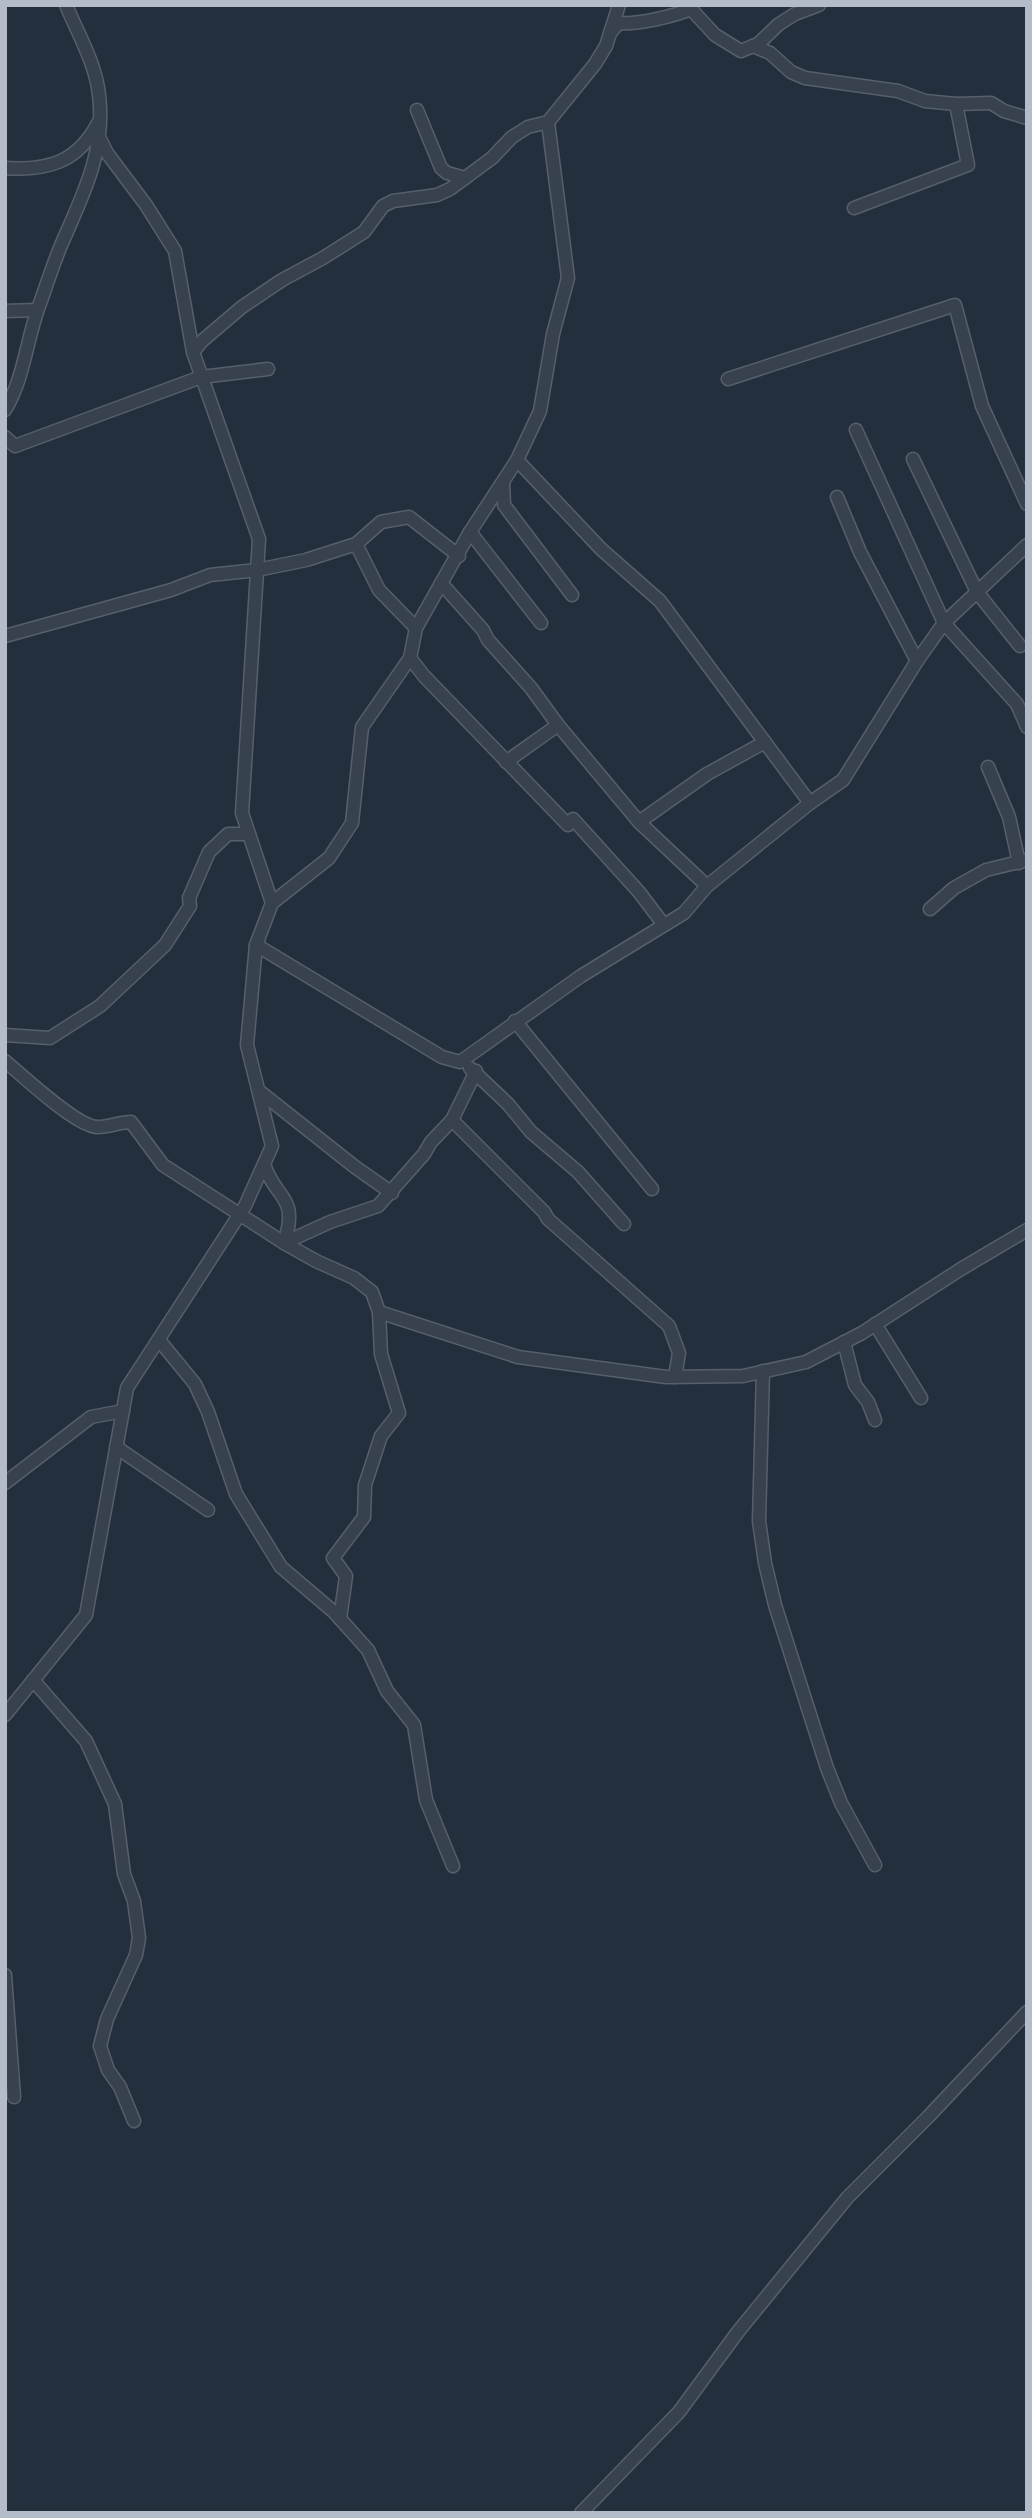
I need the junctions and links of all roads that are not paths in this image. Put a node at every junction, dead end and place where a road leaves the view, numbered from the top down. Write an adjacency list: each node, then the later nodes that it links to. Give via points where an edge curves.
1 (66, 5): 9 (street, via 93,70)
2 (619, 5): 4 (street)
3 (819, 5): 5 (street, via 787,19)
4 (609, 33): 5 (street, via 619,23 659,19 691,9 726,44 741,51); 10 (street, via 595,64)
5 (753, 46): 6 (street, via 805,78)
6 (956, 104): 8 (street, via 991,103); 14 (street, via 968,165)
7 (417, 110): 13 (street, via 441,168)
8 (1027, 118)
9 (100, 120): 11 (street); 12 (street, via 90,140 73,156 49,166)
10 (548, 122): 13 (street, via 512,137); 25 (street, via 568,278 540,411)
11 (100, 139): 15 (street, via 92,174); 17 (street, via 175,251)
12 (5, 168)
13 (465, 178): 17 (street, via 437,195 383,206 364,232 242,307)
14 (854, 208)
15 (37, 310): 16 (street); 21 (street, via 17,390)
16 (5, 312)
17 (193, 352): 19 (street)
18 (268, 369): 19 (street)
19 (201, 377): 23 (street, via 15,446); 33 (street, via 259,539)
20 (728, 379): 28 (street, via 956,305 982,406)
21 (5, 410)
22 (856, 430): 38 (street)
23 (5, 438)
24 (913, 459): 35 (street)
25 (517, 460): 26 (street); 46 (street, via 601,548 660,601)
26 (503, 481): 29 (street); 36 (street, via 504,505)
27 (837, 497): 43 (street, via 860,552)
28 (1027, 503)
29 (470, 532): 32 (street); 37 (street)
30 (356, 544): 32 (street, via 380,522 409,517); 33 (street); 39 (street, via 379,590)
31 (1027, 545): 35 (street)
32 (459, 556): 34 (street)
33 (257, 570): 40 (street, via 211,575); 51 (street, via 242,813)
34 (441, 583): 39 (street); 44 (street)
35 (977, 592): 38 (street); 41 (street)
36 (572, 595)
37 (541, 623)
38 (944, 623): 43 (street); 45 (street, via 1017,704)
39 (416, 628): 42 (street)
40 (5, 636)
41 (1020, 646)
42 (410, 658): 47 (street); 54 (street, via 362,727 352,823 329,858)
43 (918, 661): 49 (street, via 844,780)
44 (558, 725): 47 (street); 50 (street)
45 (1027, 727)
46 (765, 742): 49 (street); 50 (street, via 707,774)
47 (506, 762): 56 (street, via 639,892)
48 (988, 767): 52 (street)
49 (810, 803): 53 (street)
50 (639, 822): 53 (street)
51 (249, 834): 54 (street); 59 (street, via 228,834 209,852 190,905 165,945 100,1006 50,1038)
52 (1023, 861): 55 (street, via 986,870 954,888)
53 (707, 886): 56 (street, via 684,913)
54 (272, 903): 57 (street)
55 (930, 909)
56 (664, 925): 58 (street)
57 (256, 946): 61 (street, via 442,1057); 63 (street, via 247,1045)
58 (515, 1021): 61 (street); 66 (street)
59 (5, 1035)
60 (5, 1061): 68 (street, via 81,1123 98,1128 131,1122 163,1165)
61 (460, 1062): 62 (street)
62 (476, 1071): 64 (street); 69 (street, via 531,1132 578,1171)
63 (259, 1091): 65 (street, via 272,1146); 67 (street)
64 (452, 1120): 67 (street); 77 (street, via 548,1219 669,1326 679,1353)
65 (264, 1164): 68 (street); 71 (street, via 288,1204 291,1224)
66 (652, 1189)
67 (392, 1192): 71 (street, via 378,1206)
68 (239, 1215): 71 (street); 74 (street)
69 (624, 1224)
70 (1027, 1230): 73 (street)
71 (284, 1243): 72 (street, via 354,1278 372,1292)
72 (379, 1312): 77 (street, via 518,1357); 84 (street, via 381,1354 399,1413 381,1436 365,1485 364,1517 333,1558 346,1576)
73 (876, 1324): 75 (street); 78 (street)
74 (159, 1340): 79 (street, via 127,1388); 84 (street, via 195,1384 236,1494 281,1567)
75 (844, 1342): 76 (street, via 806,1362); 80 (street, via 855,1385)
76 (763, 1371): 77 (street, via 743,1376); 87 (street, via 759,1521 765,1563 827,1768)
77 (675, 1377)
78 (920, 1398)
79 (123, 1411): 81 (street); 82 (street, via 91,1418)
80 (875, 1420)
81 (116, 1447): 83 (street); 85 (street, via 86,1615)
82 (5, 1483)
83 (208, 1510)
84 (340, 1619): 88 (street, via 368,1650 387,1691 414,1725 426,1800)
85 (33, 1680): 86 (street); 92 (street, via 86,1741 115,1804 139,1938 100,2046)
86 (5, 1715)
87 (874, 1865)
88 (453, 1866)
89 (5, 1975): 91 (street)
90 (1027, 2012): 93 (street, via 847,2198 679,2412)
91 (14, 2097)
92 (134, 2121)
93 (581, 2513)

